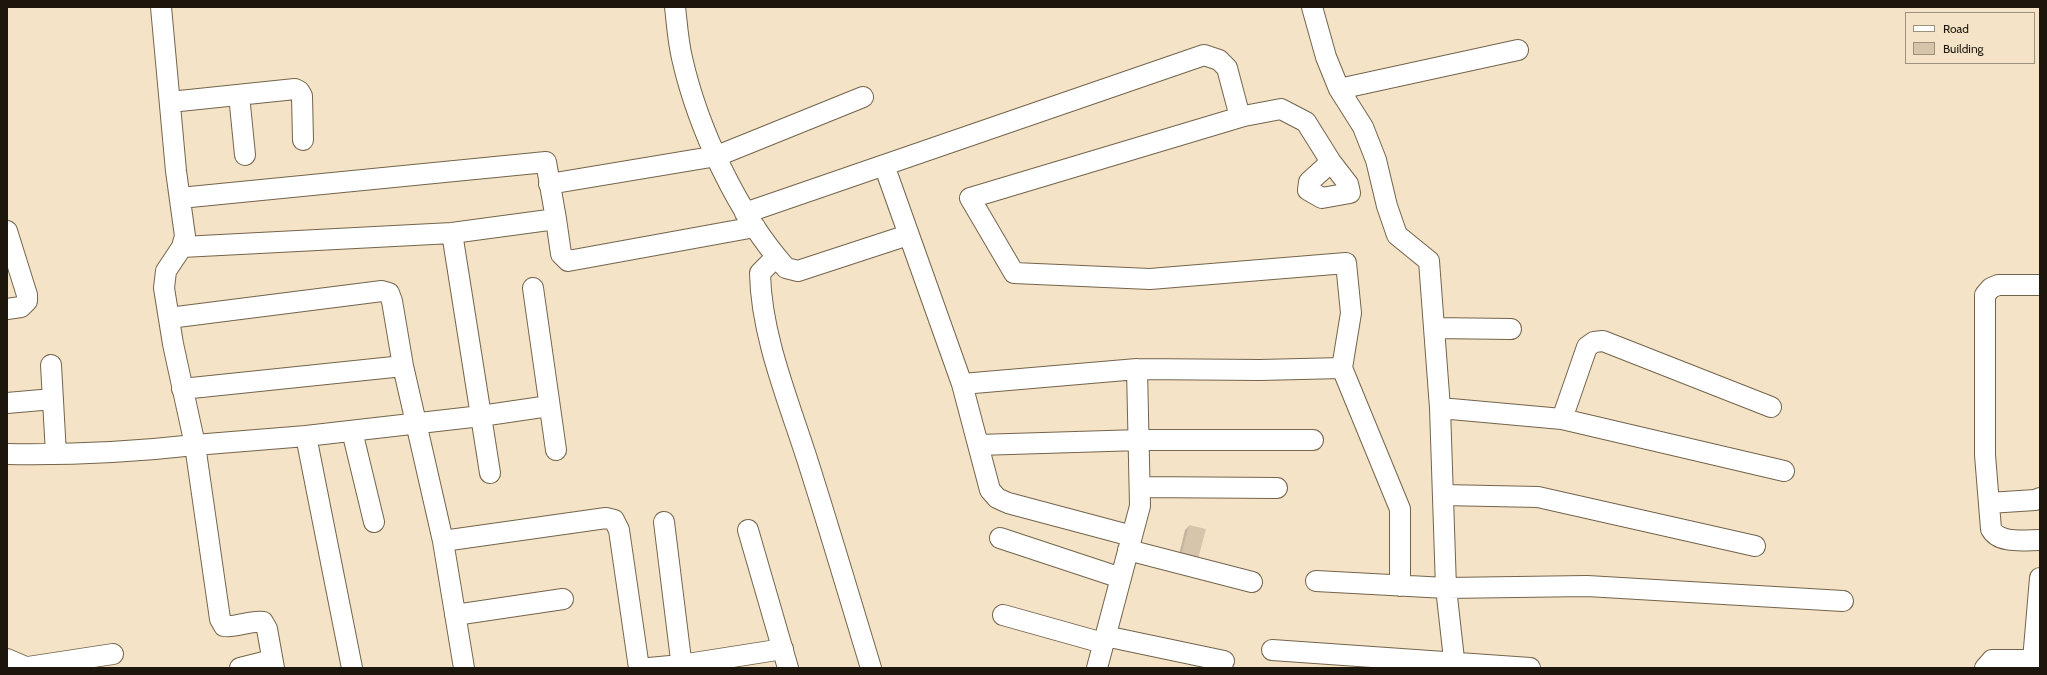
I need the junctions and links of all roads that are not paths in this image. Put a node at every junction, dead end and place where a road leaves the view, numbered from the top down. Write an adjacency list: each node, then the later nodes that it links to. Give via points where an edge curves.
1 (161, 7): 8 (street)
2 (675, 7): 12 (street, via 682,58 699,115)
3 (1312, 7): 5 (street, via 1326,57)
4 (1518, 50): 5 (street)
5 (1339, 89): 28 (street, via 1363,127 1376,160 1397,235 1429,261)
6 (239, 95): 8 (street); 10 (street, via 295,89 299,91 302,96); 11 (street)
7 (863, 97): 12 (street)
8 (170, 102): 16 (street)
9 (1240, 117): 13 (street, via 1281,109 1306,122); 14 (street, via 1226,68 1219,60 1204,55); 32 (street, via 970,198 1014,273 1150,279 1346,263 1351,313)
10 (303, 140)
11 (245, 156)
12 (717, 156): 15 (street); 18 (street)
13 (1331, 162)
14 (884, 165): 18 (street); 21 (street)
15 (549, 184): 16 (street, via 546,162); 17 (street)
16 (180, 198): 22 (street, via 186,236)
17 (556, 219): 18 (street, via 561,254 568,261); 20 (street)
18 (750, 220): 23 (street)
19 (7, 231): 26 (street, via 27,301 21,307)
20 (452, 233): 22 (street); 41 (street)
21 (908, 235): 23 (street, via 798,271 786,268); 34 (street)
22 (182, 247): 27 (street, via 166,271 164,288)
23 (776, 257): 95 (street, via 760,273 760,292 775,359 817,488)
24 (2040, 285): 59 (street, via 1998,285 1985,295 1985,455)
25 (533, 288): 38 (street)
26 (7, 309)
27 (169, 318): 31 (street, via 382,291 389,293 392,300); 35 (street)
28 (1434, 328): 29 (street); 40 (street)
29 (1511, 329)
30 (51, 365): 36 (street)
31 (403, 366): 35 (street); 43 (street)
32 (1342, 368): 33 (street); 72 (street, via 1400,509)
33 (1137, 369): 34 (street); 46 (street)
34 (962, 384): 49 (street)
35 (182, 389): 48 (street)
36 (53, 399): 37 (street); 52 (street)
37 (7, 403)
38 (549, 406): 41 (street); 50 (street)
39 (1771, 407): 42 (street, via 1603,341 1594,342 1587,347)
40 (1440, 408): 42 (street); 57 (street)
41 (481, 416): 43 (street); 54 (street)
42 (1562, 419): 53 (street)
43 (415, 424): 44 (street); 65 (street)
44 (352, 431): 45 (street); 60 (street)
45 (306, 436): 48 (street); 90 (street)
46 (1140, 440): 47 (street); 49 (street); 55 (street)
47 (1313, 440)
48 (195, 445): 52 (street, via 152,450); 85 (street, via 220,619 224,626 231,627 255,621 263,622 267,629)
49 (978, 445): 66 (street, via 990,490 997,498)
50 (556, 450)
51 (7, 454): 52 (street)
52 (56, 454)
53 (1784, 471)
54 (490, 473)
55 (1140, 487): 56 (street); 66 (street, via 1140,506)
56 (1277, 488)
57 (1443, 495): 67 (street, via 1538,497); 73 (street)
58 (2040, 498): 59 (street)
59 (1989, 503): 64 (street, via 1991,529 1994,534 2000,538)
60 (374, 522)
61 (664, 522): 87 (street)
62 (748, 530): 79 (street)
63 (1000, 538): 68 (street)
64 (2040, 540)
65 (443, 541): 76 (street); 92 (street, via 606,518 614,520 619,530)
66 (1130, 543): 68 (street); 71 (street)
67 (1755, 546)
68 (1121, 578): 78 (street)
69 (2040, 578): 83 (street)
70 (1316, 581): 72 (street)
71 (1252, 582)
72 (1400, 586): 73 (street)
73 (1446, 588): 75 (street, via 1587,586); 86 (street)
74 (563, 599): 76 (street)
75 (1843, 601)
76 (455, 614): 91 (street)
77 (1003, 615): 78 (street)
78 (1104, 640): 84 (street); 96 (street)
79 (783, 649): 87 (street); 94 (street)
80 (1272, 650): 86 (street)
81 (113, 654): 88 (street)
82 (7, 659): 88 (street)
83 (2036, 660): 98 (street, via 1992,660)
84 (1224, 661)
85 (273, 664): 89 (street)
86 (1455, 665): 97 (street)
87 (682, 667): 93 (street)
88 (28, 668)
89 (240, 668)
90 (352, 668)
91 (464, 668)
92 (639, 668)
93 (649, 668)
94 (788, 668)
95 (870, 668)
96 (1097, 668)
97 (1530, 668)
98 (1985, 668)

